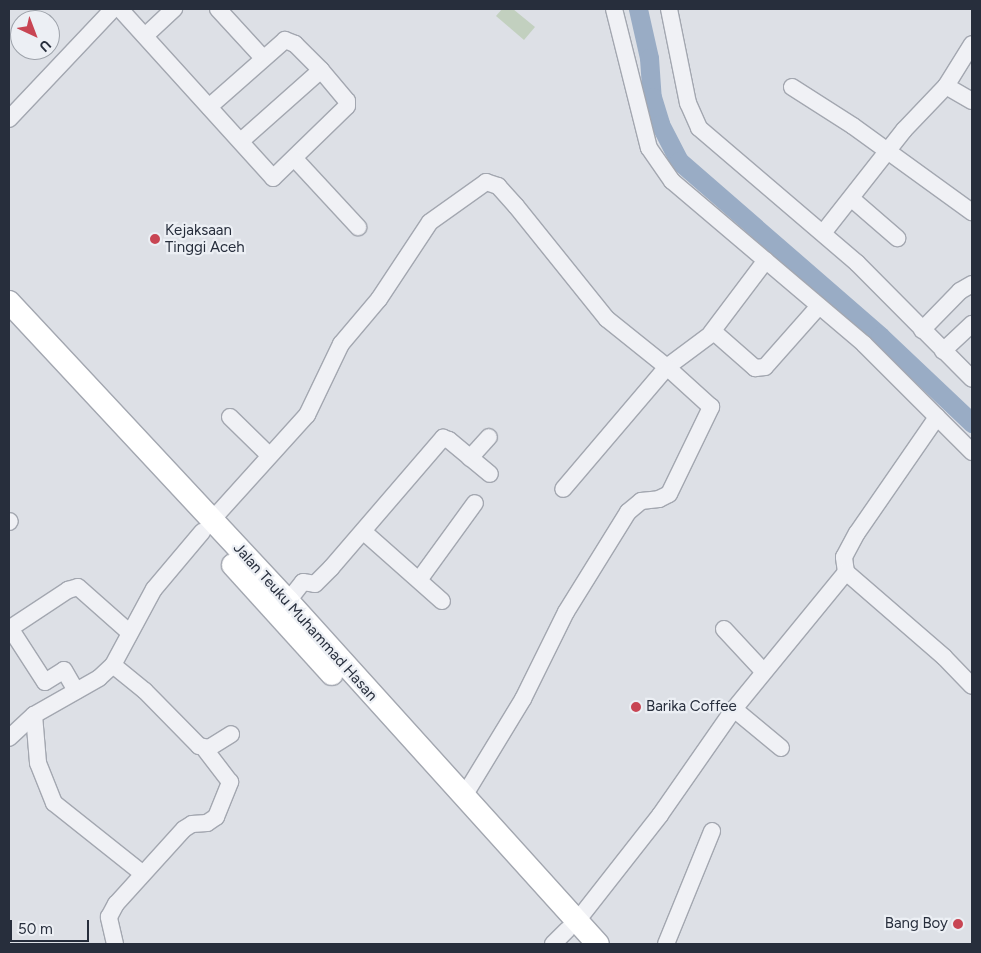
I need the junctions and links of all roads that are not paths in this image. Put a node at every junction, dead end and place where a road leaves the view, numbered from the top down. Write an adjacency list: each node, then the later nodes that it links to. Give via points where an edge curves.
1 (113, 9): 15 (street)
2 (120, 9): 7 (street)
3 (174, 9): 7 (street)
4 (218, 9): 9 (street)
5 (614, 9): 24 (street, via 649,148 672,181)
6 (668, 9): 22 (street, via 688,103 699,128)
7 (145, 36): 14 (street)
8 (972, 44): 11 (street)
9 (263, 58): 10 (street, via 280,42 290,41); 14 (street)
10 (321, 70): 16 (street); 18 (street, via 347,101 347,106)
11 (946, 86): 13 (street); 17 (street, via 921,110)
12 (792, 88): 17 (street)
13 (972, 101)
14 (209, 107): 16 (street)
15 (9, 119)
16 (241, 141): 18 (street, via 273,178)
17 (888, 152): 19 (street); 20 (street)
18 (295, 158): 21 (street)
19 (852, 199): 22 (street); 23 (street)
20 (972, 212)
21 (358, 227)
22 (823, 233): 30 (street)
23 (897, 238)
24 (766, 260): 27 (street); 31 (street)
25 (972, 284): 30 (street, via 960,291)
26 (9, 302): 41 (highway, Jalan Teuku Muhammad Hasan)
27 (819, 306): 31 (street, via 765,367 759,369 719,333); 36 (street)
28 (9, 322): 41 (highway, Jalan Teuku Muhammad Hasan)
29 (972, 324): 32 (street)
30 (922, 330): 32 (street)
31 (711, 333): 33 (street)
32 (942, 351): 34 (street)
33 (666, 367): 39 (street, via 607,319 516,206 498,186 486,182 430,222 421,233 379,299 341,344 307,415); 43 (street); 65 (street, via 709,404 710,413 669,494 641,501 628,512 566,612 523,699)
34 (972, 379)
35 (230, 417): 39 (street)
36 (937, 417): 38 (street); 47 (street, via 847,550)
37 (489, 437): 40 (street)
38 (972, 452)
39 (269, 454): 45 (street)
40 (470, 458): 42 (street); 46 (street, via 443,438)
41 (152, 464): 45 (highway, Jalan Teuku Muhammad Hasan)
42 (490, 474)
43 (563, 489)
44 (474, 503): 48 (street)
45 (207, 526): 49 (highway, Jalan Teuku Muhammad Hasan); 53 (street, via 154,589); 64 (highway, Jalan Teuku Muhammad Hasan)
46 (364, 532): 48 (street); 49 (street, via 316,583 303,582)
47 (846, 572): 55 (street); 56 (street, via 944,657)
48 (419, 580): 50 (street)
49 (288, 601): 64 (highway, Jalan Teuku Muhammad Hasan)
50 (442, 601)
51 (9, 628): 53 (street, via 68,590 78,587); 57 (street, via 44,682 64,670)
52 (724, 629): 55 (street)
53 (130, 633): 54 (street)
54 (113, 665): 57 (street); 62 (street)
55 (763, 671): 58 (street)
56 (972, 686)
57 (76, 691): 59 (street)
58 (734, 708): 63 (street); 68 (street, via 660,815)
59 (34, 715): 61 (street); 67 (street, via 38,763 54,802)
60 (231, 734): 62 (street)
61 (9, 738)
62 (204, 748): 67 (street, via 230,782 216,817 184,829)
63 (781, 748)
64 (420, 759): 65 (highway, Jalan Teuku Muhammad Hasan); 68 (highway, Jalan Teuku Muhammad Hasan)
65 (464, 796): 68 (highway, Jalan Teuku Muhammad Hasan)
66 (712, 831): 71 (street)
67 (142, 873): 69 (street, via 111,912)
68 (569, 935): 70 (highway, Jalan Teuku Muhammad Hasan)
69 (115, 944)
70 (598, 944)
71 (666, 944)

